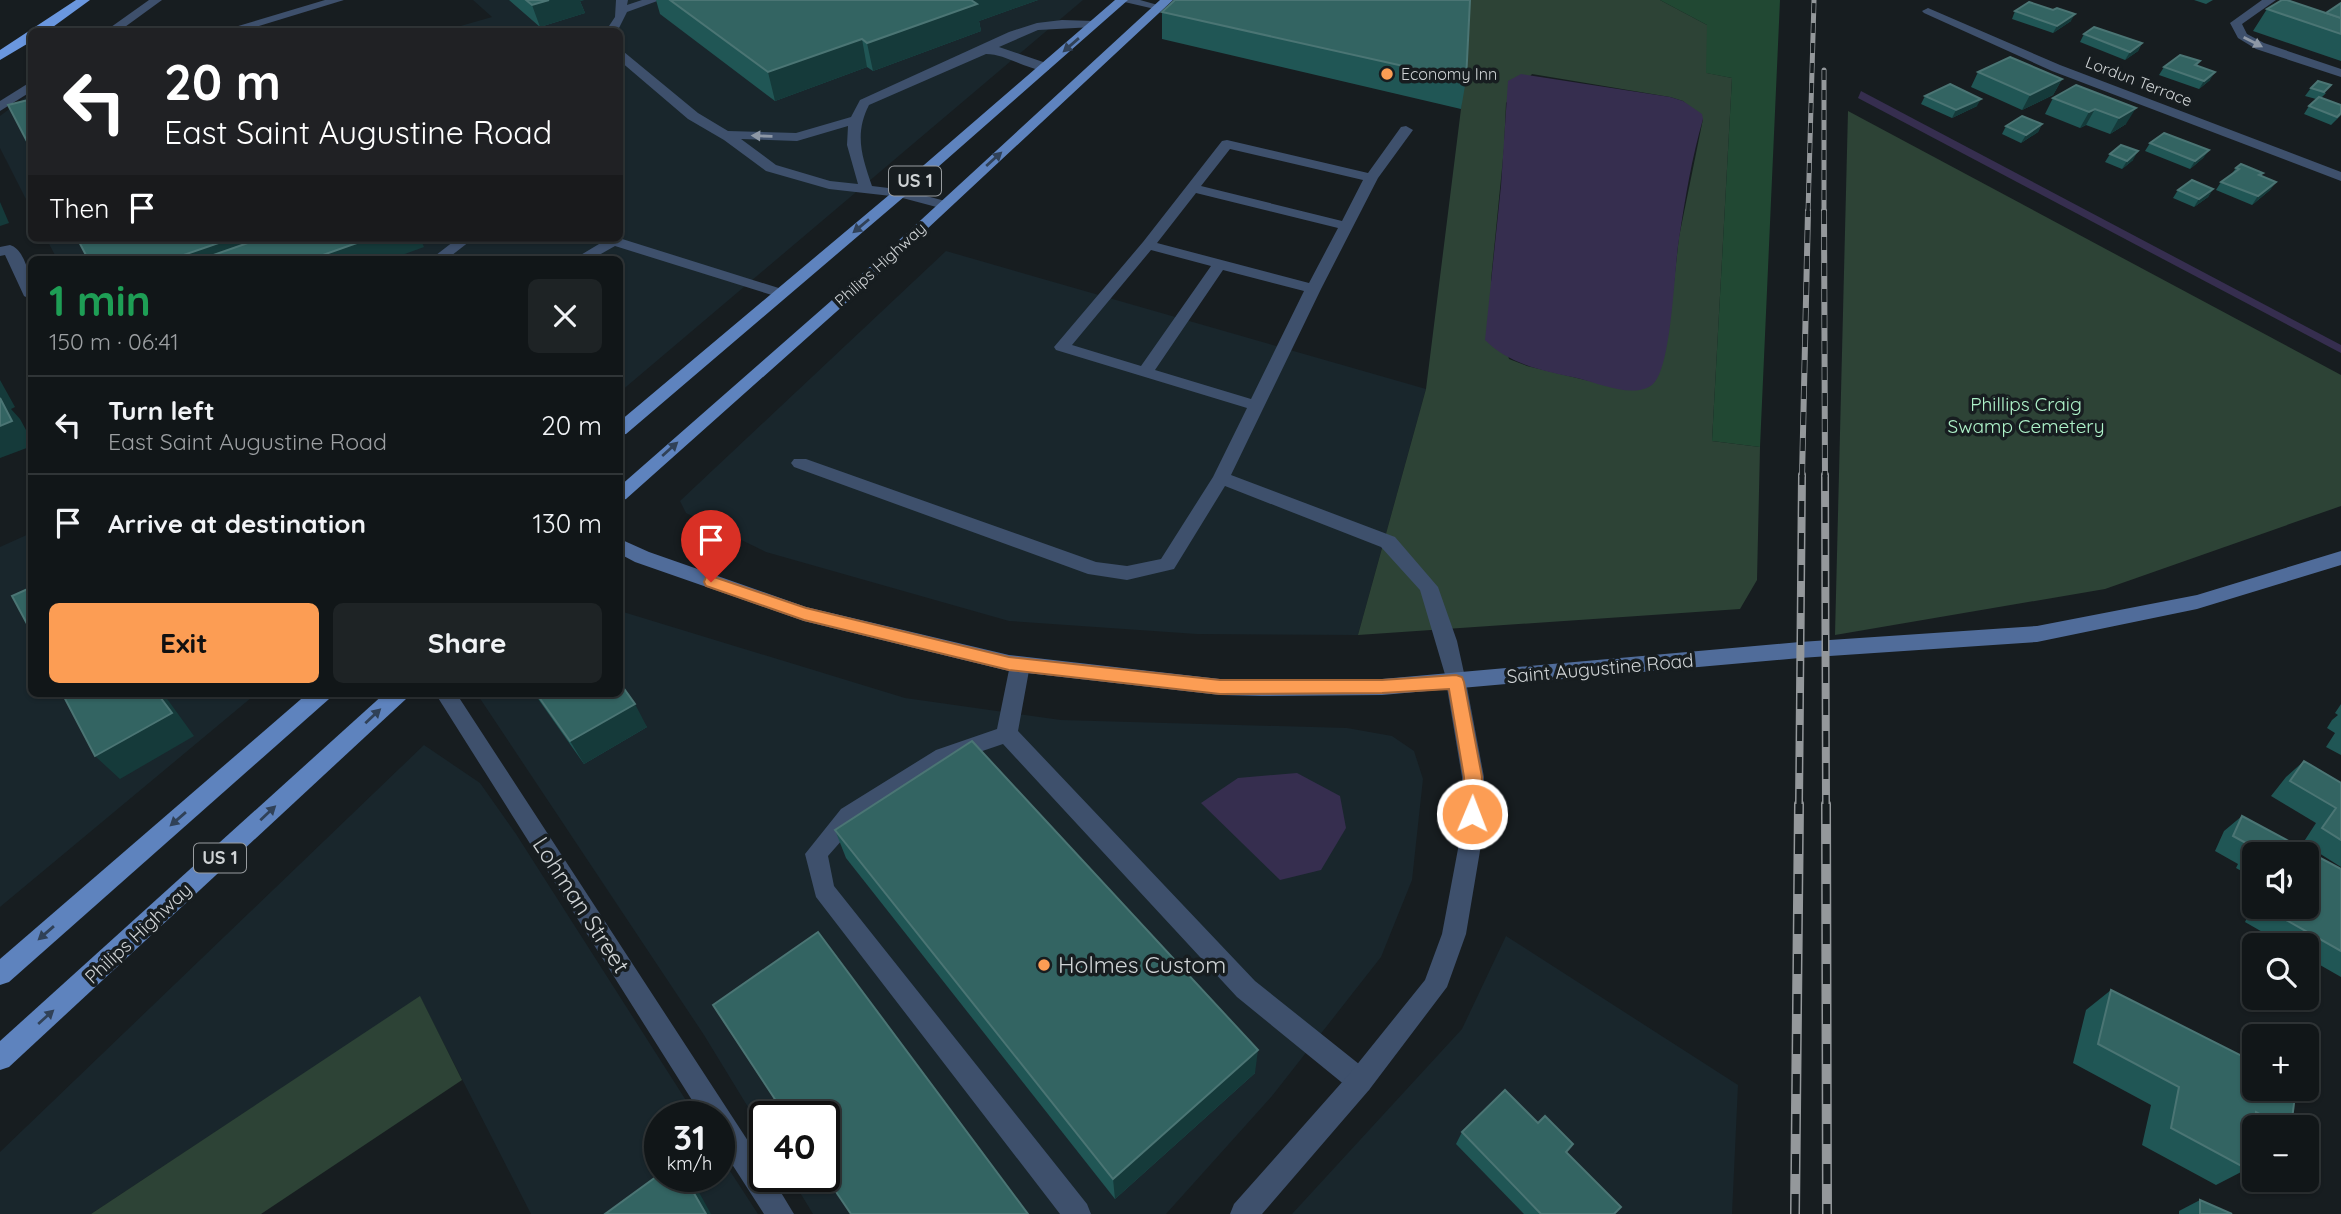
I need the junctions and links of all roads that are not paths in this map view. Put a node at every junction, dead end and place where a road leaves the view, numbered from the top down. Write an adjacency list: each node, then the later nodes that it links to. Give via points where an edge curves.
1 (84, 0): 11 (highway)
2 (156, 0): 12 (street)
3 (338, 0): 13 (street)
4 (654, 0): 7 (street)
5 (1122, 0): 8 (street); 10 (main road, US 1)
6 (2270, 0): 20 (street, one-way to 20, via 2236,23 2242,36)
7 (622, 5): 14 (street)
8 (1166, 6): 32 (main road, Philips Highway / US 1, one-way to 8)
9 (1928, 11): 27 (street, Lordun Terrace, via 2056,68)
10 (1094, 24): 16 (street, via 1039,25 1016,31); 19 (main road, US 1, one-way to 19)
11 (43, 28)
12 (116, 28)
13 (238, 28)
14 (613, 28)
15 (28, 38): 17 (highway)
16 (984, 50): 19 (street, via 998,50); 23 (street, via 864,103)
17 (0, 56)
18 (623, 58): 25 (street, via 693,116)
19 (1045, 67): 31 (main road, US 1)
20 (2341, 73)
21 (28, 88): 22 (street)
22 (0, 107)
23 (853, 120): 26 (street); 29 (street, via 853,148)
24 (1406, 130): 28 (street)
25 (726, 135): 26 (street, one-way to 25); 26 (street, via 771,168)
26 (789, 154): 29 (street, via 830,185)
27 (2341, 177)
28 (1371, 178): 30 (street, via 1227,144); 33 (street)
29 (866, 187): 31 (street)
30 (1193, 188): 33 (street); 37 (street)
31 (901, 194): 32 (street); 44 (main road, US 1, one-way to 44)
32 (944, 205): 50 (main road, Philips Highway / US 1, one-way to 32)
33 (1346, 226): 43 (street)
34 (461, 242): 39 (street)
35 (612, 242): 40 (street)
36 (617, 242): 44 (street)
37 (1148, 245): 41 (street); 45 (street, via 1062,347)
38 (0, 252): 42 (street, via 10,249)
39 (442, 256)
40 (586, 256)
41 (1220, 264): 43 (street); 45 (street)
42 (28, 287)
43 (1313, 289): 46 (street)
44 (780, 293): 47 (main road, US 1)
45 (1145, 372): 46 (street)
46 (1257, 406): 49 (street)
47 (623, 427)
48 (800, 463): 49 (street, via 1095,569 1127,573 1167,564)
49 (1221, 478): 54 (street, via 1388,542 1429,587)
50 (623, 492)
51 (623, 548): 53 (main road, Saint Augustine Road, via 804,614)
52 (2341, 558): 54 (main road, Saint Augustine Road, via 2197,603 2037,634 1800,650)
53 (1020, 664): 54 (main road, Saint Augustine Road, via 1220,687); 58 (street)
54 (1456, 682): 61 (street, via 1473,777 1472,833 1454,934 1435,987)
55 (317, 697): 59 (main road, one-way to 59)
56 (395, 697): 60 (main road, Philips Highway / US 1, one-way to 56)
57 (448, 697): 62 (street, Lohman Street)
58 (1007, 734): 61 (street, via 1246,989); 65 (street, via 943,756 849,817 816,854 824,890)
59 (0, 974)
60 (0, 1058)
61 (1360, 1081): 66 (street)
62 (707, 1101)
63 (735, 1144): 64 (street, Lohman Street)
64 (780, 1214)
65 (1077, 1214)
66 (1244, 1214)

